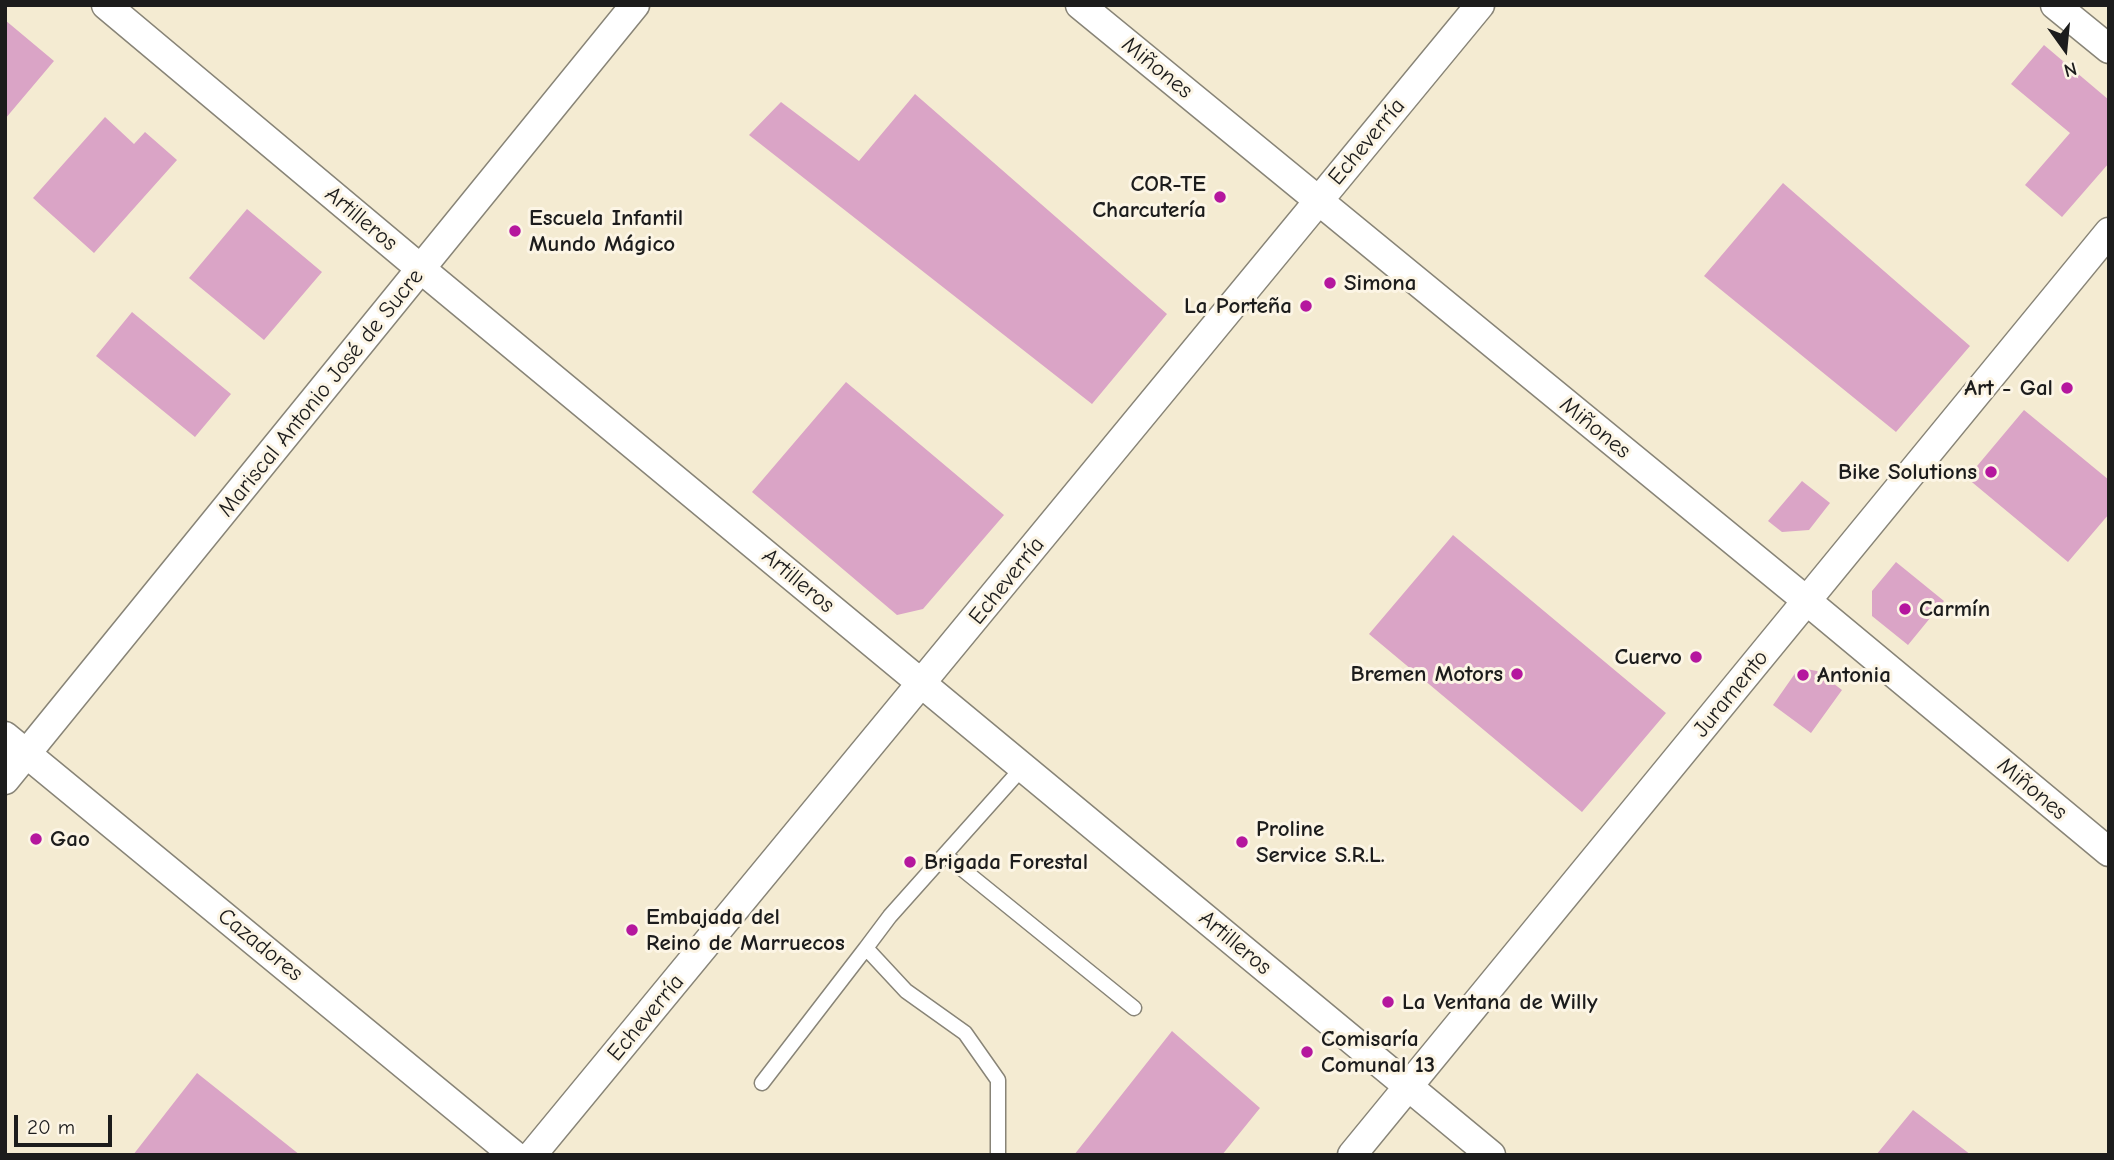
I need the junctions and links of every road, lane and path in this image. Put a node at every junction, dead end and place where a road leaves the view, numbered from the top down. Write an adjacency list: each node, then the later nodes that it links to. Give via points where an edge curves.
1 (106, 5): 9 (street, Artilleros)
2 (635, 5): 9 (street, Mariscal Antonio José de Sucre)
3 (1080, 5): 7 (street, Miñones)
4 (1480, 5): 7 (street, Echeverría)
5 (2055, 5): 6 (street)
6 (2109, 49)
7 (1318, 201): 10 (street, Miñones); 11 (street, Echeverría)
8 (2109, 232): 10 (street, Juramento)
9 (421, 270): 11 (street, Artilleros); 12 (street, Mariscal Antonio José de Sucre)
10 (1807, 601): 15 (street, Miñones); 20 (street, Juramento)
11 (922, 684): 13 (street, Artilleros); 22 (street, Echeverría)
12 (16, 745): 14 (street, Mariscal Antonio José de Sucre); 21 (street, Cazadores)
13 (1023, 767): 16 (lane); 20 (street, Artilleros)
14 (5, 779)
15 (2109, 852)
16 (945, 855): 17 (lane); 18 (lane)
17 (866, 948): 19 (lane); 23 (lane, via 906,991 965,1033 998,1080)
18 (1134, 1008)
19 (762, 1083)
20 (1409, 1087): 24 (street, Juramento); 25 (street, Artilleros)
21 (514, 1155)
22 (532, 1155)
23 (998, 1155)
24 (1352, 1155)
25 (1491, 1155)

